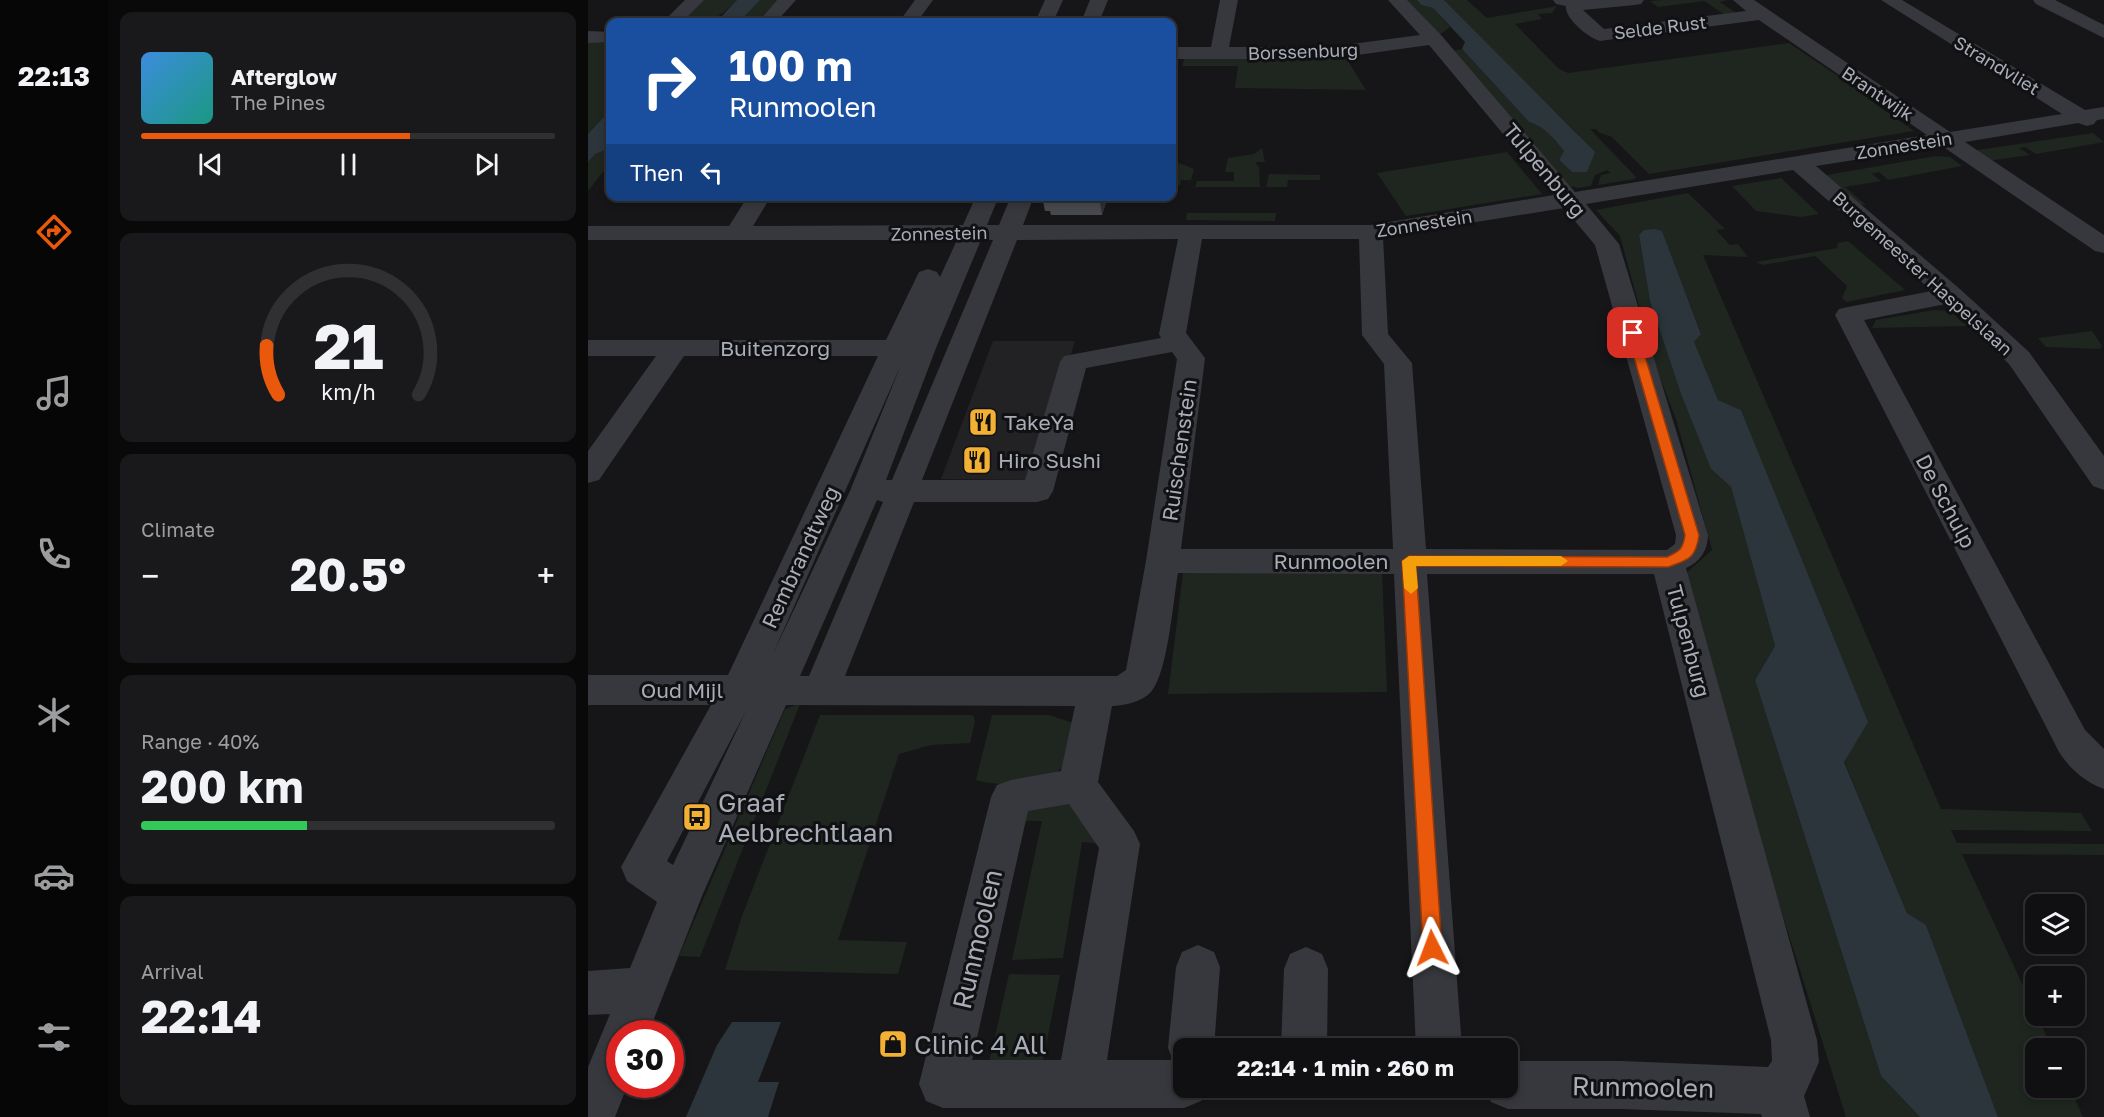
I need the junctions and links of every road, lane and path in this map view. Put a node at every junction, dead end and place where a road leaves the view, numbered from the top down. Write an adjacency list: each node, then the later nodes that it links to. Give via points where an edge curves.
1 (695, 0): 14 (street)
2 (787, 0): 15 (street)
3 (924, 0): 16 (street)
4 (1054, 0): 17 (street)
5 (1099, 0): 18 (street)
6 (1229, 0): 24 (street)
7 (1397, 0): 22 (street, Tulpenburg)
8 (1635, 0): 12 (street, Selde Rust, via 1600,5)
9 (1742, 0): 13 (street, Brantwijk)
10 (1890, 0): 26 (street, Strandvliet)
11 (2042, 0): 19 (street)
12 (1569, 2): 13 (street, Selde Rust, via 1600,35)
13 (1763, 14): 28 (street, Brantwijk)
14 (676, 18)
15 (771, 18)
16 (911, 18)
17 (1046, 18)
18 (1092, 18)
19 (2104, 32)
20 (588, 37): 21 (street)
21 (606, 37)
22 (1434, 39): 24 (street, Borssenburg, via 1329,53); 30 (street, Tulpenburg)
23 (1176, 53): 24 (street, Borssenburg)
24 (1219, 53)
25 (2104, 113): 26 (street, Zonnestein)
26 (2080, 116): 27 (street, Strandvliet); 28 (street, Zonnestein)
27 (2104, 131)
28 (1946, 138): 29 (street, Zonnestein); 41 (street, Brantwijk)
29 (1797, 162): 30 (street, Zonnestein); 42 (street, Burgemeester Haspelslaan)
30 (1570, 200): 37 (street, Zonnestein); 54 (street, Tulpenburg, via 1607,244 1692,535 1685,555)
31 (757, 201): 39 (street)
32 (964, 201): 40 (street, Rembrandtweg)
33 (984, 201): 40 (street, Rembrandtweg)
34 (1021, 201): 35 (street)
35 (1009, 231): 36 (street, Zonnestein); 40 (street, Zonnestein); 47 (street)
36 (1191, 232): 37 (street, Zonnestein); 43 (street, Ruischenstein, via 1172,334)
37 (1371, 232): 53 (street, via 1375,335 1398,363)
38 (588, 233): 39 (street, Zonnestein)
39 (736, 233): 40 (street, Zonnestein)
40 (960, 233): 46 (street, Rembrandtweg)
41 (2104, 246)
42 (1952, 295): 49 (street, Burgemeester Haspelslaan, via 2019,358); 60 (street, De Schulp, via 1848,315 2072,741)
43 (1180, 344): 51 (street, via 1074,362 1037,491); 52 (street, Ruischenstein, via 1191,358)
44 (588, 348): 45 (street, Buitenzorg)
45 (676, 348): 46 (street, Buitenzorg); 48 (street)
46 (909, 348): 47 (street, Buitenzorg); 50 (street, Rembrandtweg); 56 (street, Rembrandtweg)
47 (962, 348): 51 (street)
48 (588, 473)
49 (2104, 479)
50 (866, 491): 51 (street); 57 (street, Rembrandtweg)
51 (903, 491): 58 (street)
52 (1163, 561): 53 (street, Runmoolen); 59 (street, via 1143,675 1128,689)
53 (1409, 561): 54 (street, Runmoolen); 70 (street)
54 (1668, 562): 75 (street, Tulpenburg, via 1794,1040 1794,1071)
55 (588, 690): 56 (street, Oud Mijl)
56 (739, 690): 57 (street, Oud Mijl); 62 (street, Rembrandtweg, via 642,867)
57 (775, 691): 58 (street); 62 (street, Rembrandtweg)
58 (822, 691): 59 (street)
59 (1096, 692): 61 (street)
60 (2104, 772)
61 (1078, 785): 72 (street, via 1120,844); 72 (street, Runmoolen, via 1011,797 943,1084)
62 (681, 895): 65 (street, Rembrandtweg)
63 (1198, 968): 68 (street)
64 (1306, 969): 69 (street)
65 (643, 989): 66 (street); 67 (street, Rembrandtweg)
66 (588, 993)
67 (631, 1020)
68 (1192, 1038)
69 (1304, 1038)
70 (1438, 1038)
71 (606, 1081): 76 (street)
72 (1080, 1084): 73 (street, Runmoolen)
73 (1173, 1084)
74 (1518, 1085): 75 (street, Runmoolen, via 1621,1085)
75 (1782, 1104)
76 (591, 1117)

